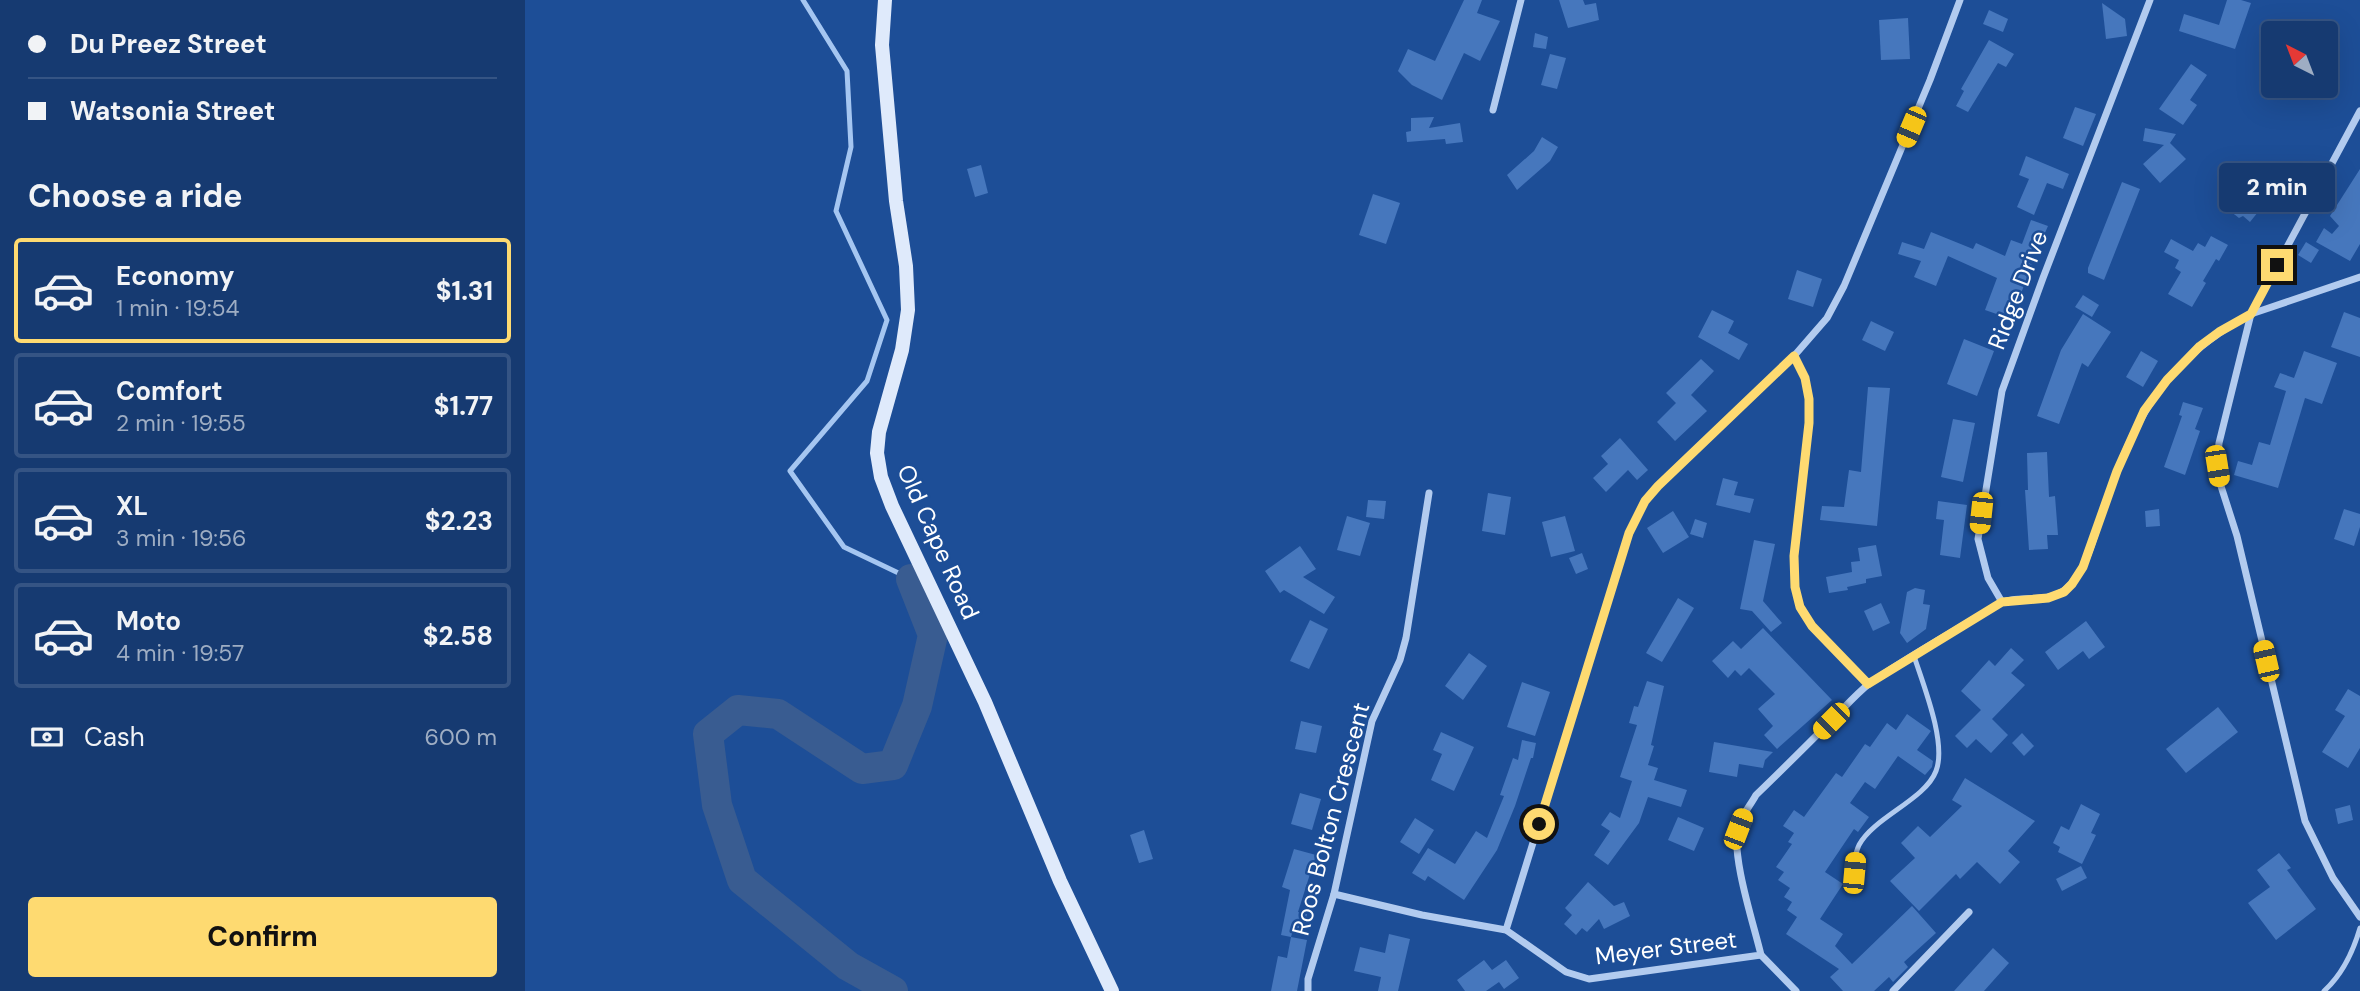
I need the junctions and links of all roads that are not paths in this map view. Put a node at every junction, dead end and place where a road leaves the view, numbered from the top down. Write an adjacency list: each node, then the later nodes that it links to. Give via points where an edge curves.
1 (885, 0): 21 (street, Old Cape Road, via 882,45 908,310 879,432 880,477)
2 (1521, 0): 5 (street)
3 (1961, 0): 9 (street, via 1845,286 1827,317)
4 (2150, 0): 11 (street, Ridge Drive, via 2002,391 1978,538 1988,578)
5 (1493, 110)
6 (2360, 111): 8 (street)
7 (2360, 277): 8 (street, Meyer Street)
8 (2251, 314): 11 (street, Meyer Street, via 2200,346 2144,411 2083,567 2072,584 2048,598); 17 (street, via 2219,443 2220,484 2237,536 2305,821 2333,878)
9 (1794, 356): 13 (street, via 1809,399 1795,587 1812,626); 19 (street, via 1645,501 1629,533)
10 (1429, 493): 15 (street, Roos Bolton Crescent, via 1406,638 1372,722)
11 (2002, 602): 12 (street, Meyer Street)
12 (1914, 656): 13 (street, Meyer Street); 14 (lane, via 1931,706 1936,772 1859,845)
13 (1868, 684): 20 (street, Meyer Street, via 1756,795 1741,822 1736,850)
14 (1853, 887)
15 (1334, 894): 19 (street, Meyer Street); 22 (street, Roos Bolton Crescent)
16 (1969, 912): 24 (street)
17 (2360, 916)
18 (2360, 928): 25 (lane, via 2345,965)
19 (1506, 929): 20 (street, Meyer Street, via 1566,972 1589,979)
20 (1761, 956): 23 (street)
21 (1112, 991)
22 (1308, 991)
23 (1796, 991)
24 (1893, 991)
25 (2324, 991)

